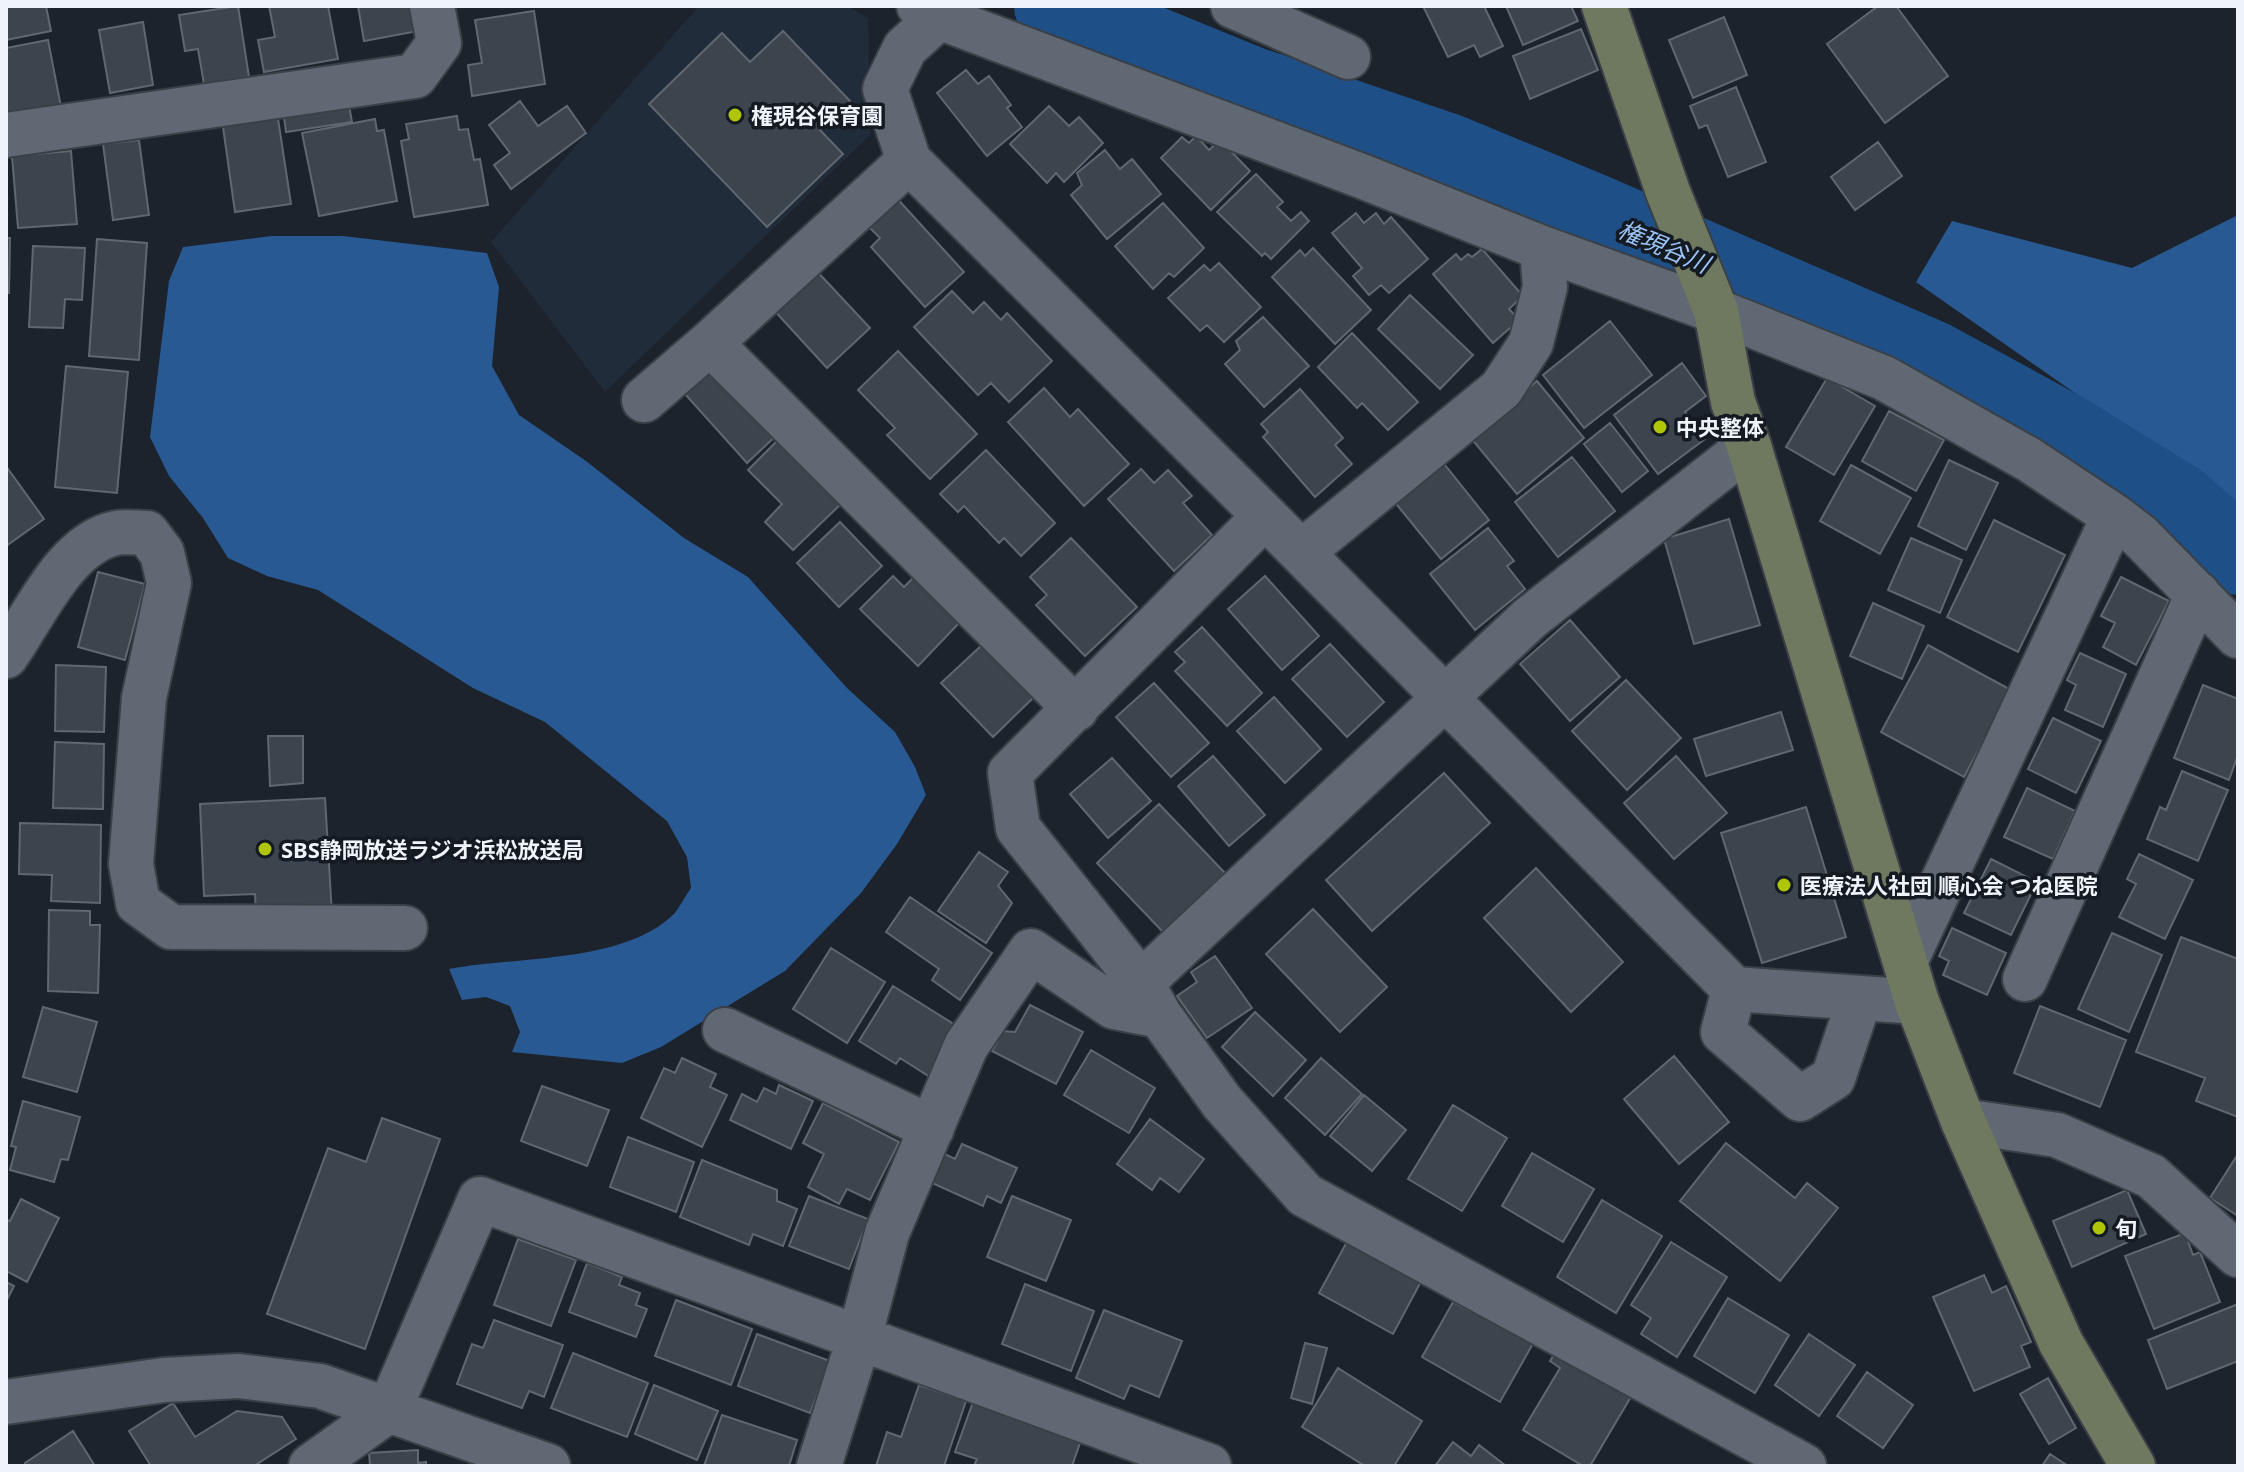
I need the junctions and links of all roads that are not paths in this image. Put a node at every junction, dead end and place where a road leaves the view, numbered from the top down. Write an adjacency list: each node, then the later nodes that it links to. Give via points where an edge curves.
1 (432, 6): 6 (street, via 439,43 415,76)
2 (1233, 6): 5 (street)
3 (1604, 6): 9 (street, via 1668,192)
4 (934, 10): 7 (street, via 905,48 885,89); 8 (street)
5 (1348, 57)
6 (6, 135)
7 (909, 161): 10 (street); 13 (street)
8 (1542, 248): 9 (street); 15 (street, via 1545,287 1531,343 1501,389)
9 (1716, 311): 12 (street, via 1733,402); 14 (street, via 1884,378 2028,459)
10 (710, 343): 11 (street); 20 (street)
11 (644, 400)
12 (1749, 446): 19 (street, via 1530,618); 22 (street)
13 (1265, 516): 15 (street); 20 (street)
14 (2114, 516): 16 (street); 22 (street)
15 (1303, 551): 19 (street)
16 (2198, 594): 17 (street); 23 (street)
17 (2238, 636)
18 (6, 656): 21 (street, via 74,557 100,538 147,533 162,553 169,583 144,698 131,864 138,903 171,927)
19 (1446, 696): 24 (street); 26 (street)
20 (1076, 709): 26 (street, via 1010,773 1018,828)
21 (405, 928)
22 (1906, 960): 27 (street)
23 (2025, 979)
24 (1734, 989): 25 (street); 25 (street, via 1723,1032 1800,1099 1833,1078)
25 (1860, 998): 27 (street)
26 (1151, 1000): 30 (street, via 1114,1007 1031,951 966,1046); 39 (street, via 1222,1102 1305,1195)
27 (1917, 1002): 29 (street)
28 (725, 1030): 30 (street)
29 (1963, 1121): 31 (street, via 2057,1135 2151,1176); 40 (street, via 2061,1343)
30 (932, 1128): 32 (street, via 887,1233)
31 (2238, 1255)
32 (859, 1339): 34 (street, via 480,1199); 37 (street); 38 (street)
33 (6, 1402): 34 (street, via 164,1380 239,1376 320,1386)
34 (389, 1410): 35 (street); 36 (street)
35 (311, 1466)
36 (548, 1466)
37 (819, 1466)
38 (1209, 1466)
39 (1804, 1466)
40 (2133, 1466)

